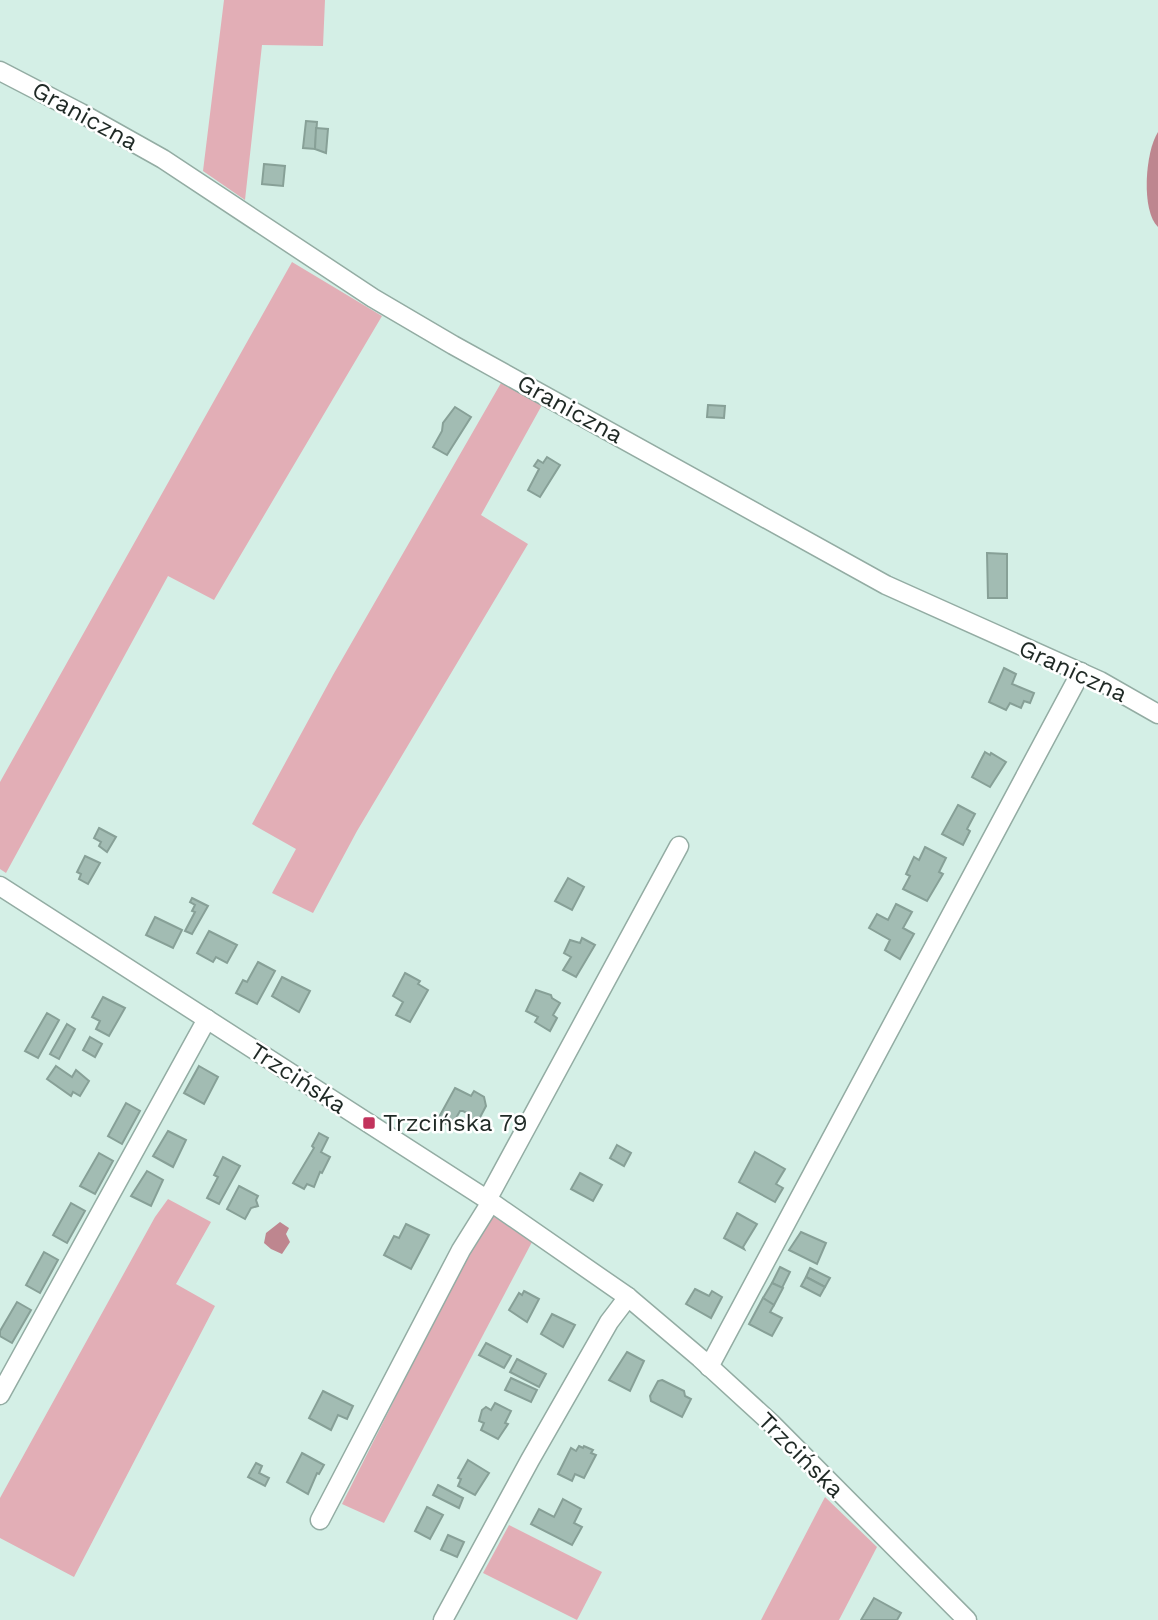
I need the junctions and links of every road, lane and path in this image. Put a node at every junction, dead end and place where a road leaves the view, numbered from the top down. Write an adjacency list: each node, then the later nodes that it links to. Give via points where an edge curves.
1 (0, 71): 2 (street, Graniczna, via 163,159 373,298 453,345 886,584)
2 (1081, 672): 3 (street, Graniczna); 9 (street)
3 (1158, 714)
4 (679, 846): 7 (street)
5 (0, 886): 6 (street, Trzcińska)
6 (207, 1020): 7 (street, Trzcińska); 10 (street)
7 (489, 1201): 8 (street, Trzcińska); 11 (street)
8 (628, 1297): 9 (street, Trzcińska); 12 (street, via 530,1460)
9 (709, 1367): 13 (street, Trzcińska)
10 (0, 1395)
11 (320, 1520)
12 (443, 1620)
13 (967, 1620)

